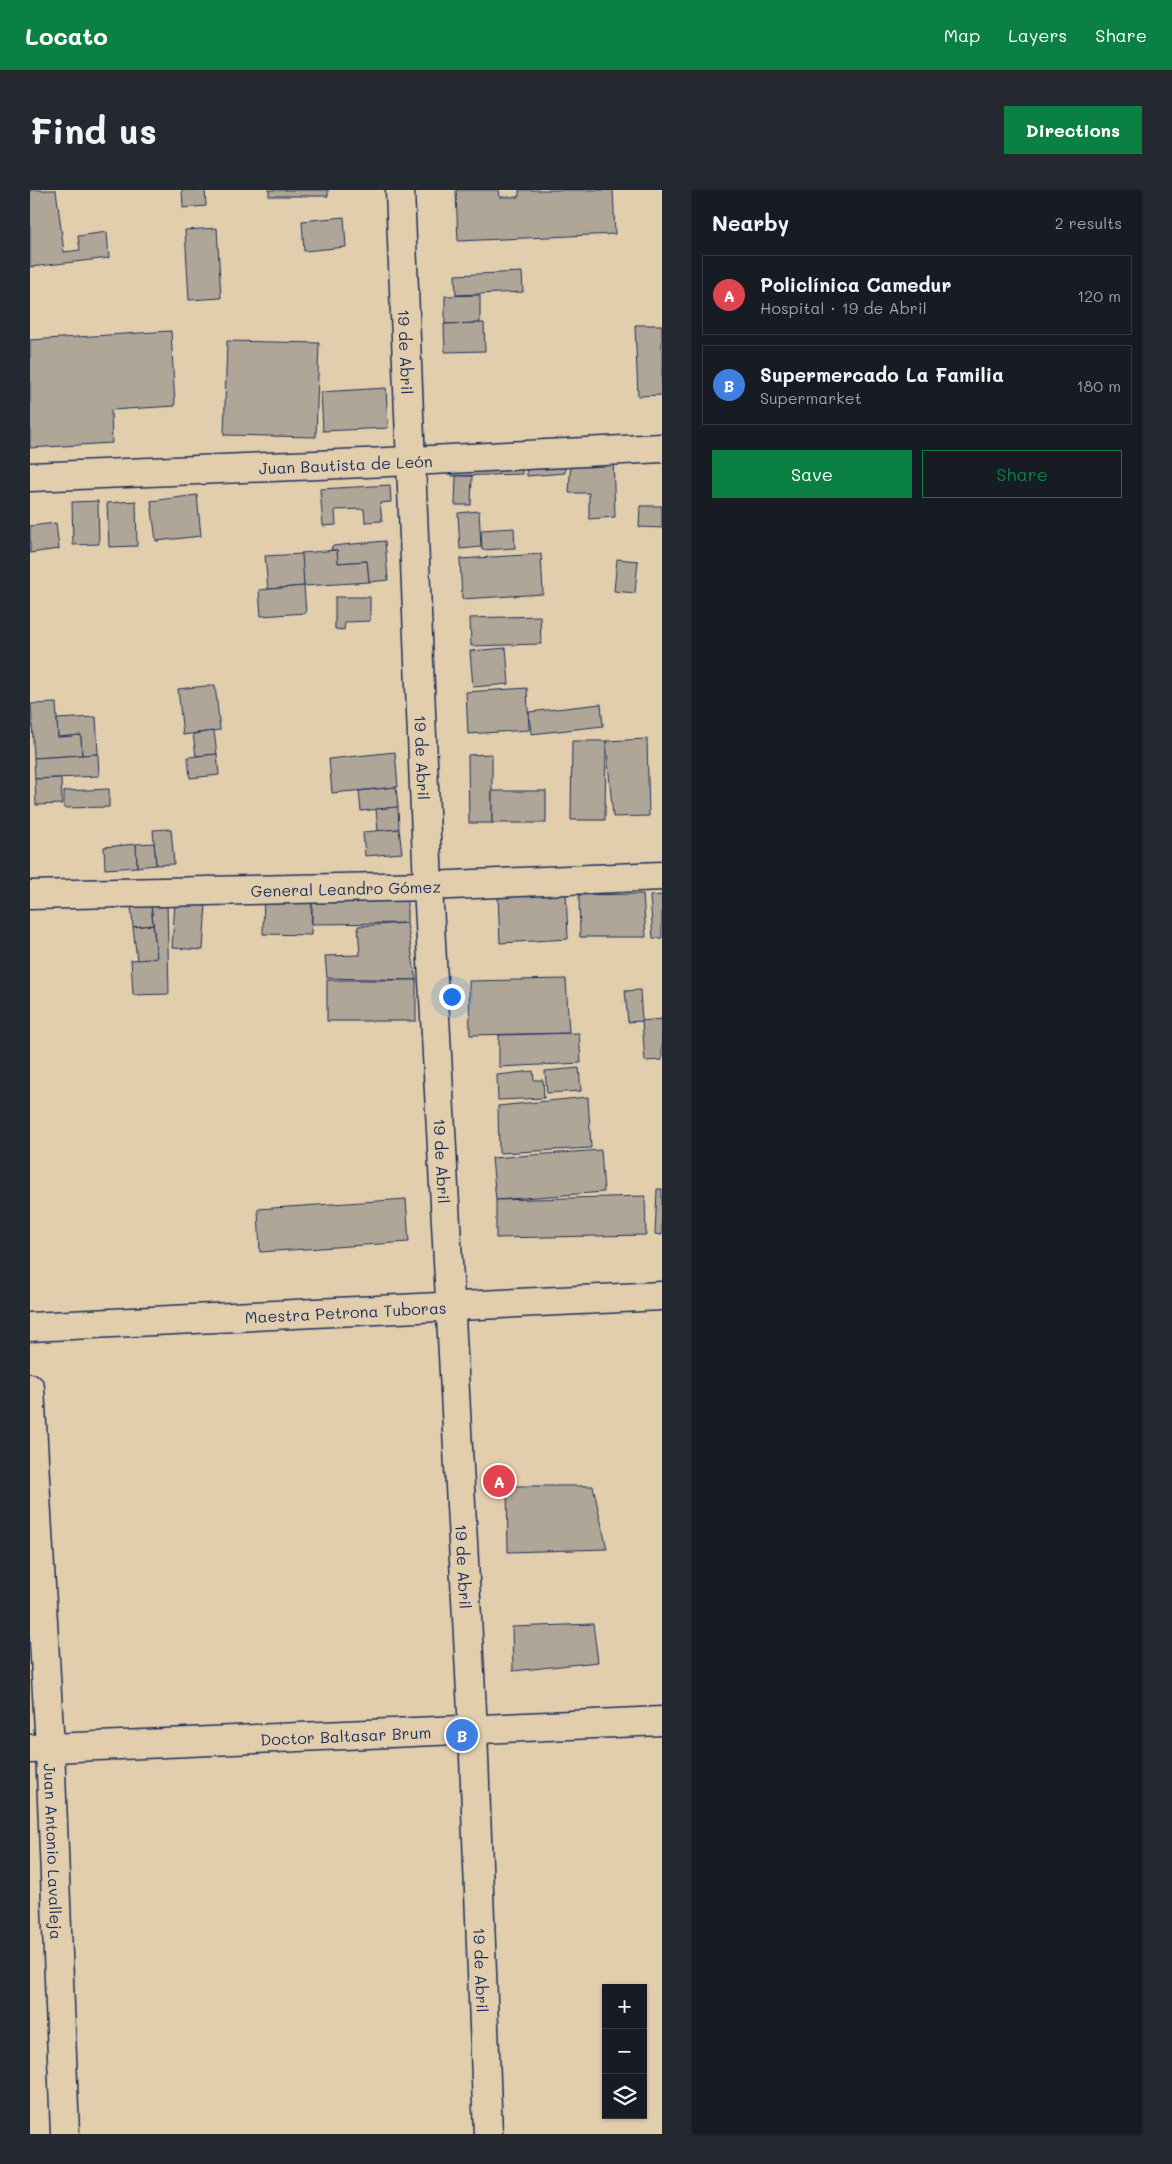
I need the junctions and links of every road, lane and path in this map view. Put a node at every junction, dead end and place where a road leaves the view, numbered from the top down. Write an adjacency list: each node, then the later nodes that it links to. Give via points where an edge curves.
1 (400, 190): 3 (street, 19 de Abril)
2 (662, 448): 3 (street, Juan Bautista de León)
3 (412, 461): 4 (street, Juan Bautista de León); 6 (street, 19 de Abril)
4 (30, 477)
5 (662, 876): 6 (street, General Leandro Gómez)
6 (428, 886): 7 (street, General Leandro Gómez); 9 (street, 19 de Abril)
7 (30, 895)
8 (662, 1296): 9 (street, Maestra Petrona Tuboras)
9 (450, 1307): 10 (street, Maestra Petrona Tuboras); 13 (street, 19 de Abril)
10 (30, 1327)
11 (30, 1388): 14 (street, Juan Antonio Lavalleja)
12 (662, 1721): 13 (street, Doctor Baltasar Brum)
13 (473, 1730): 14 (street, Doctor Baltasar Brum); 16 (street, 19 de Abril)
14 (40, 1749): 15 (street, Juan Antonio Lavalleja)
15 (65, 2134)
16 (488, 2134)

